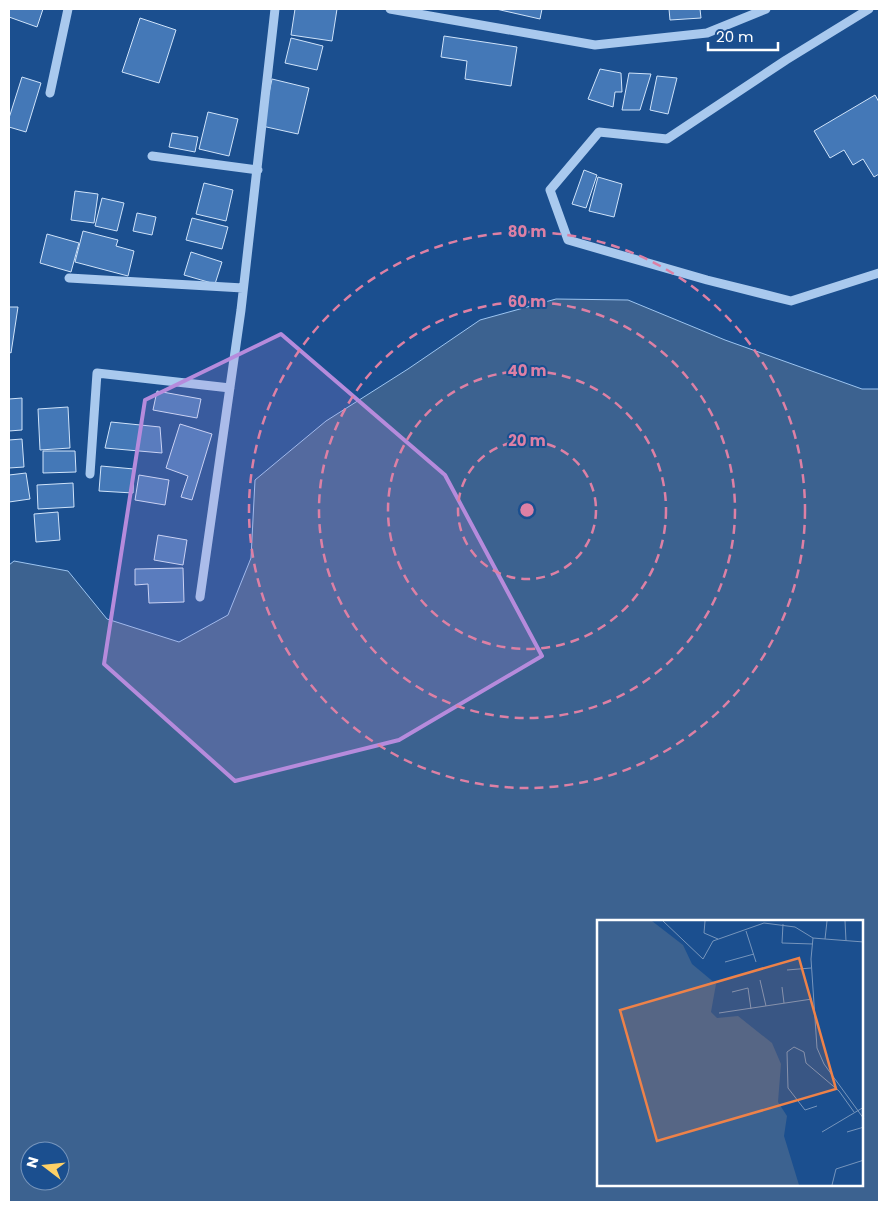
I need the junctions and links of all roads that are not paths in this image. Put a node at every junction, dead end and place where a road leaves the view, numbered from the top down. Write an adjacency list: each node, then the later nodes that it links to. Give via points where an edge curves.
1 (68, 9): 6 (street)
2 (275, 9): 8 (street)
3 (390, 9): 4 (street, via 595,45 707,33)
4 (766, 9)
5 (869, 9): 9 (street, via 667,139 599,132 550,190 568,240 716,282 791,301)
6 (50, 93)
7 (152, 156): 8 (street)
8 (258, 170): 11 (street)
9 (879, 274)
10 (69, 278): 11 (street)
11 (243, 288): 12 (street)
12 (230, 388): 13 (street, via 97,373); 14 (street)
13 (90, 474)
14 (200, 597)

